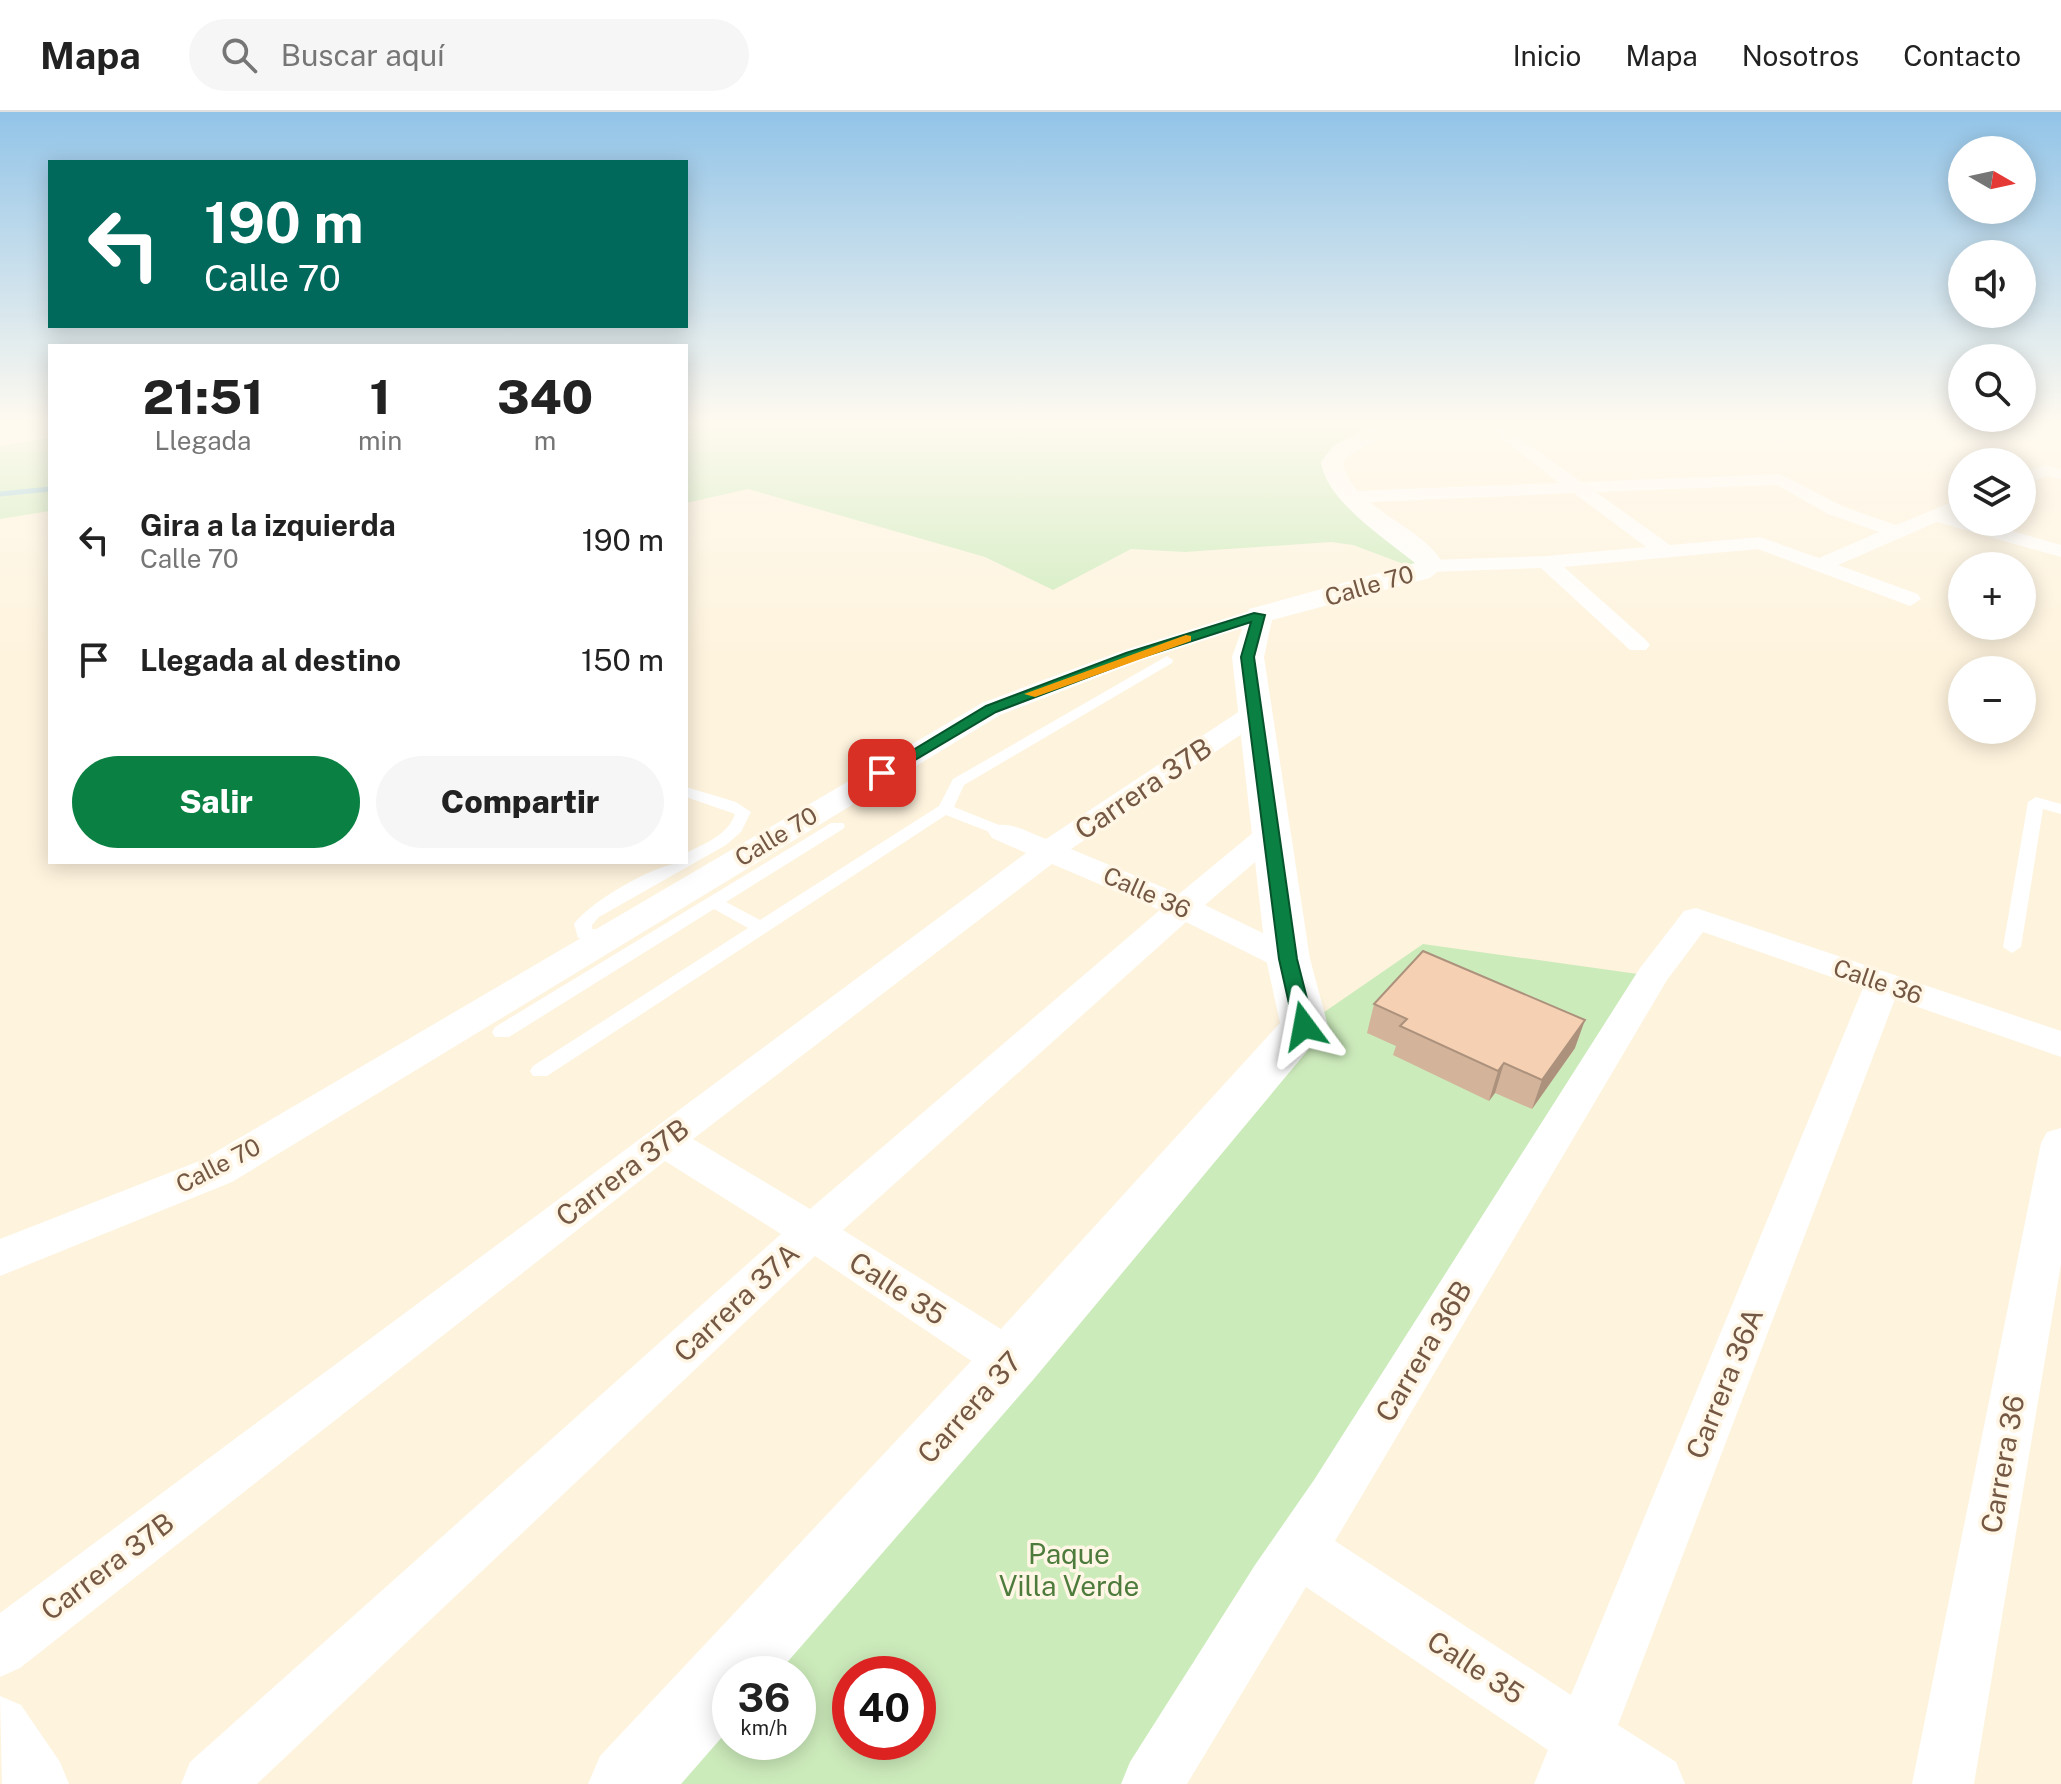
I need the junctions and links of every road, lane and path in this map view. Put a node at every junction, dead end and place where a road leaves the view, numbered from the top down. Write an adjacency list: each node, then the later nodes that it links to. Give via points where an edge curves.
1 (1357, 501): 10 (street, Calle 70)
2 (1599, 501): 7 (street)
3 (1819, 501): 6 (street)
4 (1948, 510): 5 (street)
5 (1935, 515): 6 (street); 8 (street)
6 (1898, 532): 11 (street)
7 (1664, 550): 9 (street); 11 (street, via 1760,543)
8 (2061, 551)
9 (1546, 562): 10 (street); 14 (street)
10 (1430, 566): 13 (street, Calle 70)
11 (1817, 566): 12 (street)
12 (1910, 599)
13 (1259, 615): 16 (street, via 1248,657); 30 (street, Calle 70, via 991,709)
14 (1638, 645)
15 (1167, 660): 18 (lane, via 958,782)
16 (1255, 713): 22 (street); 23 (street, Carrera 37B)
17 (688, 793): 24 (lane, via 743,812 742,822 728,835)
18 (945, 809): 21 (lane); 29 (lane)
19 (2061, 809): 31 (lane, via 2036,802)
20 (837, 826): 26 (lane)
21 (1003, 832): 23 (street, Calle 36)
22 (1271, 833): 27 (street, Carrera 37A); 32 (street)
23 (1050, 850): 27 (street, Calle 36); 37 (street, Carrera 37B)
24 (688, 859)
25 (679, 864): 30 (lane, via 593,913 583,924 584,934)
26 (713, 902): 29 (lane); 34 (lane)
27 (1182, 907): 32 (street, Calle 36); 39 (street, Carrera 37A)
28 (1696, 918): 33 (street, Calle 36); 42 (street, Carrera 36B, via 1652,976)
29 (761, 928): 36 (lane)
30 (611, 934): 40 (street, Calle 70, via 217,1171)
31 (2012, 947)
32 (1288, 959): 41 (street, Carrera 37, via 1304,1026)
33 (1883, 983): 35 (street, Calle 36); 45 (street, Carrera 36A)
34 (502, 1032)
35 (2061, 1044)
36 (540, 1071)
37 (663, 1140): 39 (street, Calle 35); 43 (street, Carrera 37B)
38 (2061, 1143): 51 (street, Carrera 36)
39 (812, 1232): 41 (street, Calle 35); 47 (street, Carrera 37A)
40 (0, 1258)
41 (1011, 1361): 48 (street, Carrera 37)
42 (1299, 1547): 45 (street, Calle 35); 49 (street, Carrera 36B)
43 (0, 1648)
44 (0, 1726): 46 (street)
45 (1574, 1760): 50 (street, Calle 35)
46 (38, 1784)
47 (212, 1784)
48 (628, 1784)
49 (1152, 1784)
50 (1654, 1784)
51 (1943, 1784)

